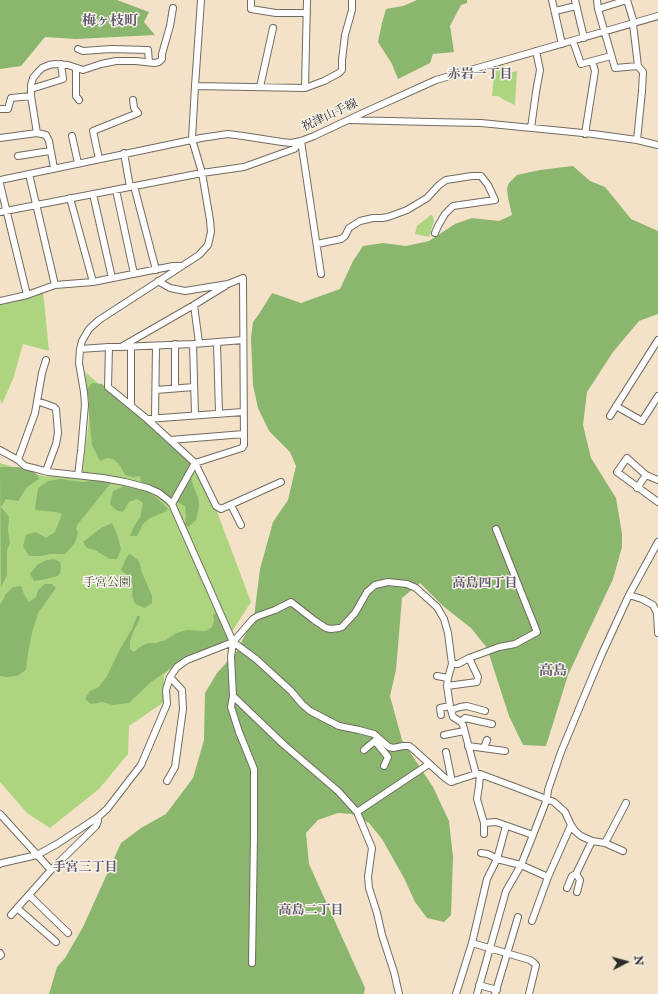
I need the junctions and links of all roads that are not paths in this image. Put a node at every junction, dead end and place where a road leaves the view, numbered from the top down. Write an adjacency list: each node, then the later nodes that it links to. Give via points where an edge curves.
1 (201, 0): 27 (street)
2 (251, 0): 11 (street, via 251,9)
3 (307, 0): 11 (street)
4 (552, 0): 10 (street)
5 (597, 0): 9 (street)
6 (352, 1): 29 (street, via 345,35 342,70 339,74)
7 (576, 3): 10 (street); 16 (street)
8 (173, 8): 23 (street, via 162,59 159,62)
9 (598, 9): 13 (street, via 627,0); 15 (street)
10 (555, 11): 18 (street)
11 (306, 13): 29 (street)
12 (658, 16): 13 (street, 祝津山手線)
13 (634, 24): 15 (street, 祝津山手線); 25 (street)
14 (273, 28): 28 (street)
15 (605, 32): 16 (street, 祝津山手線); 21 (street)
16 (584, 38): 17 (street, 祝津山手線)
17 (573, 41): 18 (street, 祝津山手線); 22 (street, via 582,64)
18 (562, 44): 20 (street, 祝津山手線)
19 (78, 49): 23 (street, via 148,50)
20 (536, 51): 34 (street, 祝津山手線, via 436,80); 35 (street, via 540,70)
21 (611, 56): 22 (street); 25 (street, via 614,68)
22 (592, 61): 37 (street, via 595,71)
23 (149, 62): 26 (street, via 116,61 83,70)
24 (61, 64): 26 (street); 30 (street, via 42,68 33,78); 30 (street, via 63,78)
25 (638, 66): 41 (street, via 643,72)
26 (76, 68): 31 (street, via 76,96)
27 (195, 86): 28 (street); 40 (street)
28 (260, 87): 29 (street)
29 (305, 88)
30 (31, 92): 33 (street, via 11,98 8,109); 36 (street)
31 (79, 100)
32 (133, 100): 47 (street, via 138,113 93,130)
33 (0, 109)
34 (347, 120): 35 (street, via 474,123); 42 (street, 祝津山手線)
35 (531, 128): 37 (street)
36 (37, 133): 39 (street); 44 (street, via 46,135)
37 (585, 134): 41 (street)
38 (72, 136): 48 (street)
39 (0, 138)
40 (192, 139): 42 (street, 祝津山手線, via 228,134 291,143); 45 (street, 祝津山手線); 50 (street)
41 (637, 140): 43 (street)
42 (301, 141): 50 (street, via 294,149 244,167); 61 (street)
43 (658, 145)
44 (50, 151): 46 (street); 49 (street)
45 (124, 153): 47 (street, 祝津山手線); 54 (street)
46 (18, 156)
47 (99, 159): 48 (street, 祝津山手線)
48 (78, 163): 49 (street, 祝津山手線)
49 (54, 168): 51 (street, 祝津山手線)
50 (202, 173): 54 (street); 62 (street, via 211,232 208,245 199,255)
51 (29, 174): 52 (street, 祝津山手線); 58 (street)
52 (0, 180)
53 (0, 184): 59 (street)
54 (132, 186): 55 (street); 63 (street)
55 (116, 190): 56 (street); 64 (street)
56 (93, 194): 57 (street); 66 (street)
57 (70, 198): 58 (street); 68 (street)
58 (36, 205): 59 (street); 70 (street)
59 (3, 211): 71 (street)
60 (435, 233): 61 (street, via 453,206 495,200 481,176 446,180 427,198 407,210 388,217 360,221 349,228 341,239)
61 (317, 244): 65 (street)
62 (180, 266): 63 (street); 67 (street)
63 (156, 270): 64 (street)
64 (134, 274): 66 (street)
65 (322, 274)
66 (112, 278): 68 (street)
67 (158, 281): 69 (street, via 170,288 185,291); 83 (street, via 99,320 89,329)
68 (93, 282): 70 (street)
69 (228, 284): 73 (street); 74 (street, via 243,278)
70 (55, 285): 71 (street)
71 (27, 295): 72 (street)
72 (0, 301)
73 (194, 305): 77 (street); 82 (street)
74 (243, 340): 76 (street); 92 (street)
75 (658, 340): 91 (street)
76 (217, 342): 77 (street); 93 (street)
77 (196, 343): 78 (street); 85 (street)
78 (175, 344): 79 (street); 86 (street)
79 (156, 346): 81 (street); 87 (street)
80 (109, 347): 82 (street); 83 (street); 90 (street, via 108,387)
81 (131, 347): 82 (street); 90 (street)
82 (120, 348)
83 (80, 349): 105 (street, via 79,363 85,405)
84 (46, 360): 89 (street)
85 (194, 387): 86 (street); 94 (street)
86 (175, 388): 87 (street)
87 (156, 390): 96 (street)
88 (658, 396): 91 (street, via 642,421)
89 (37, 401): 101 (street); 103 (street, via 56,409 58,433)
90 (131, 405): 97 (street)
91 (616, 406): 95 (street)
92 (243, 412): 93 (street); 98 (street)
93 (219, 414): 94 (street)
94 (195, 415): 96 (street)
95 (610, 416)
96 (155, 418): 97 (street)
97 (147, 419): 99 (street)
98 (244, 434): 99 (street); 102 (street, via 242,448)
99 (170, 440): 102 (street)
100 (0, 450): 101 (street)
101 (18, 460): 103 (street, via 25,466)
102 (196, 463): 110 (street); 111 (street, via 216,506 221,509)
103 (46, 471): 105 (street)
104 (646, 474): 106 (street); 108 (street); 108 (street, via 627,458 617,472)
105 (78, 475): 110 (street, via 148,488 160,493)
106 (658, 480)
107 (281, 482): 111 (street)
108 (637, 488): 109 (street)
109 (658, 502)
110 (172, 504): 117 (street)
111 (231, 505): 112 (street)
112 (241, 525)
113 (496, 529): 118 (street, via 536,632 515,644)
114 (658, 542): 115 (street)
115 (629, 595): 116 (street, via 653,605 657,613); 144 (street, via 575,717 554,772)
116 (658, 633)
117 (233, 642): 119 (street, via 253,619 291,602 326,628 342,627 375,585 397,582 416,588 437,607 448,633); 121 (street, via 187,660 177,667); 124 (street); 132 (street, via 256,659 310,711 339,726 374,734)
118 (469, 658): 119 (street); 123 (street, via 478,677 477,682)
119 (452, 664): 122 (street)
120 (437, 676): 122 (street)
121 (170, 677): 142 (street, via 182,690 182,709 175,767); 148 (street, via 166,690 166,704 141,765)
122 (448, 678): 123 (street)
123 (447, 686): 125 (street)
124 (232, 696): 146 (street, via 338,791); 179 (street, via 231,707 254,769)
125 (451, 708): 126 (street, via 467,706); 127 (street, via 440,708); 128 (street, via 453,717)
126 (485, 711)
127 (441, 716)
128 (461, 722): 129 (street, via 466,718); 130 (street)
129 (492, 724)
130 (464, 731): 131 (street); 134 (street)
131 (444, 735)
132 (377, 739): 136 (street); 139 (street, via 389,748 409,746); 140 (street, via 388,757)
133 (487, 740): 135 (street)
134 (468, 746): 135 (street); 141 (street)
135 (484, 748): 137 (street)
136 (364, 750)
137 (505, 751)
138 (446, 752): 143 (street)
139 (430, 764): 143 (street); 146 (street)
140 (384, 766)
141 (478, 774): 143 (street); 144 (street); 149 (street, via 480,786 477,799)
142 (167, 782)
143 (452, 782)
144 (547, 799): 150 (street, via 565,812); 153 (street)
145 (626, 803): 155 (street)
146 (357, 812): 182 (street, via 372,848 369,888)
147 (0, 814): 158 (street)
148 (98, 817): 158 (street); 162 (street, via 96,826)
149 (484, 823): 151 (street, via 496,822); 152 (street)
150 (571, 825): 154 (street, via 581,836); 164 (street)
151 (506, 826): 153 (street); 159 (street)
152 (484, 834)
153 (533, 835): 161 (street)
154 (592, 841): 155 (street); 163 (street)
155 (605, 843): 156 (street)
156 (623, 851)
157 (481, 853): 159 (street)
158 (37, 855): 160 (street); 162 (street)
159 (497, 859): 161 (street); 174 (street, via 487,879)
160 (0, 864)
161 (521, 865): 164 (street); 175 (street, via 506,890)
162 (50, 870): 167 (street)
163 (576, 874): 165 (street, via 572,876); 166 (street, via 580,880)
164 (548, 877): 171 (street)
165 (567, 888)
166 (577, 892)
167 (29, 895): 168 (street); 172 (street)
168 (17, 908): 169 (street); 173 (street)
169 (11, 915)
170 (518, 917): 177 (street)
171 (532, 921)
172 (68, 933)
173 (56, 942)
174 (472, 943): 175 (street); 183 (street)
175 (490, 948): 177 (street); 180 (street)
176 (0, 953): 178 (street)
177 (507, 954): 181 (street); 185 (street, via 530,960 536,965)
178 (0, 956)
179 (252, 963)
180 (479, 985): 181 (street); 184 (street)
181 (496, 992)
182 (399, 994)
183 (456, 994)
184 (477, 994)
185 (530, 994)

